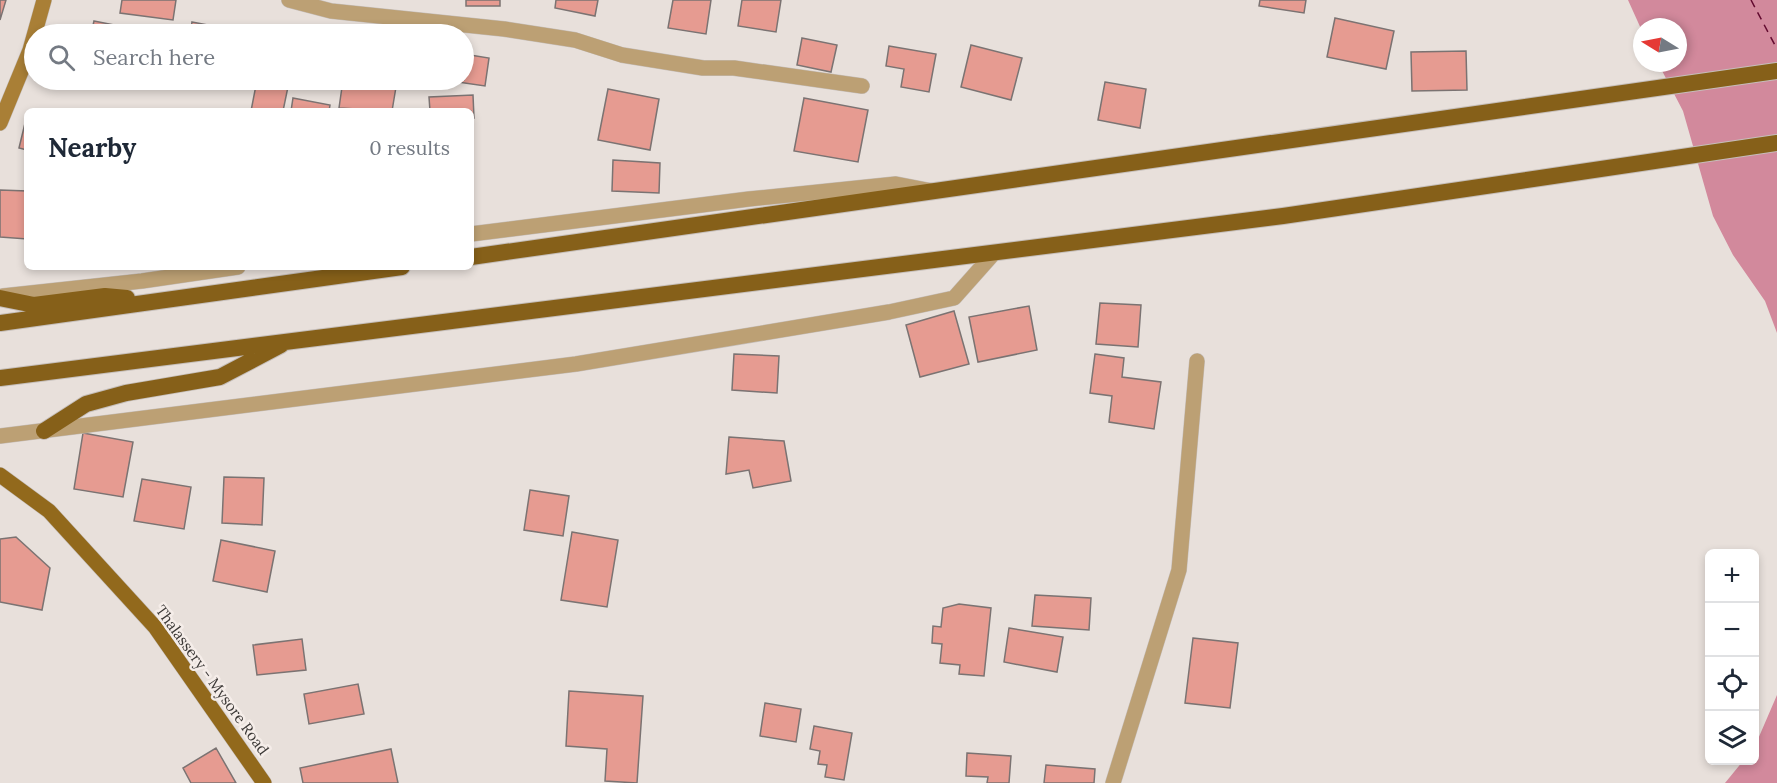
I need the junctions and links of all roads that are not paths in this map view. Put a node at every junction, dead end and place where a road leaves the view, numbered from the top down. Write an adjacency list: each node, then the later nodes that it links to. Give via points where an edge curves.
1 (44, 0): 3 (main road)
2 (289, 0): 4 (street, via 331,12)
3 (37, 24)
4 (453, 24)
5 (474, 26): 8 (street, via 575,40 622,55 703,68 734,68)
6 (24, 65): 9 (main road)
7 (1777, 71): 11 (highway)
8 (862, 86)
9 (0, 123)
10 (1777, 143): 13 (highway, via 1283,216)
11 (943, 193): 12 (street, via 896,184); 14 (highway)
12 (474, 234)
13 (994, 252): 20 (highway); 23 (street, via 954,298 889,312 576,364)
14 (474, 257)
15 (217, 270): 17 (street)
16 (380, 270): 18 (highway)
17 (0, 297): 18 (highway, via 34,305 105,296)
18 (156, 301): 19 (highway)
19 (0, 323)
20 (289, 341): 22 (highway); 23 (highway, via 220,377 86,404)
21 (1197, 362): 27 (street, via 1179,570)
22 (0, 378)
23 (44, 430): 24 (street)
24 (0, 436)
25 (0, 475): 26 (main road, Thalassery - Mysore Road, via 49,511 155,627)
26 (264, 783)
27 (1113, 783)

